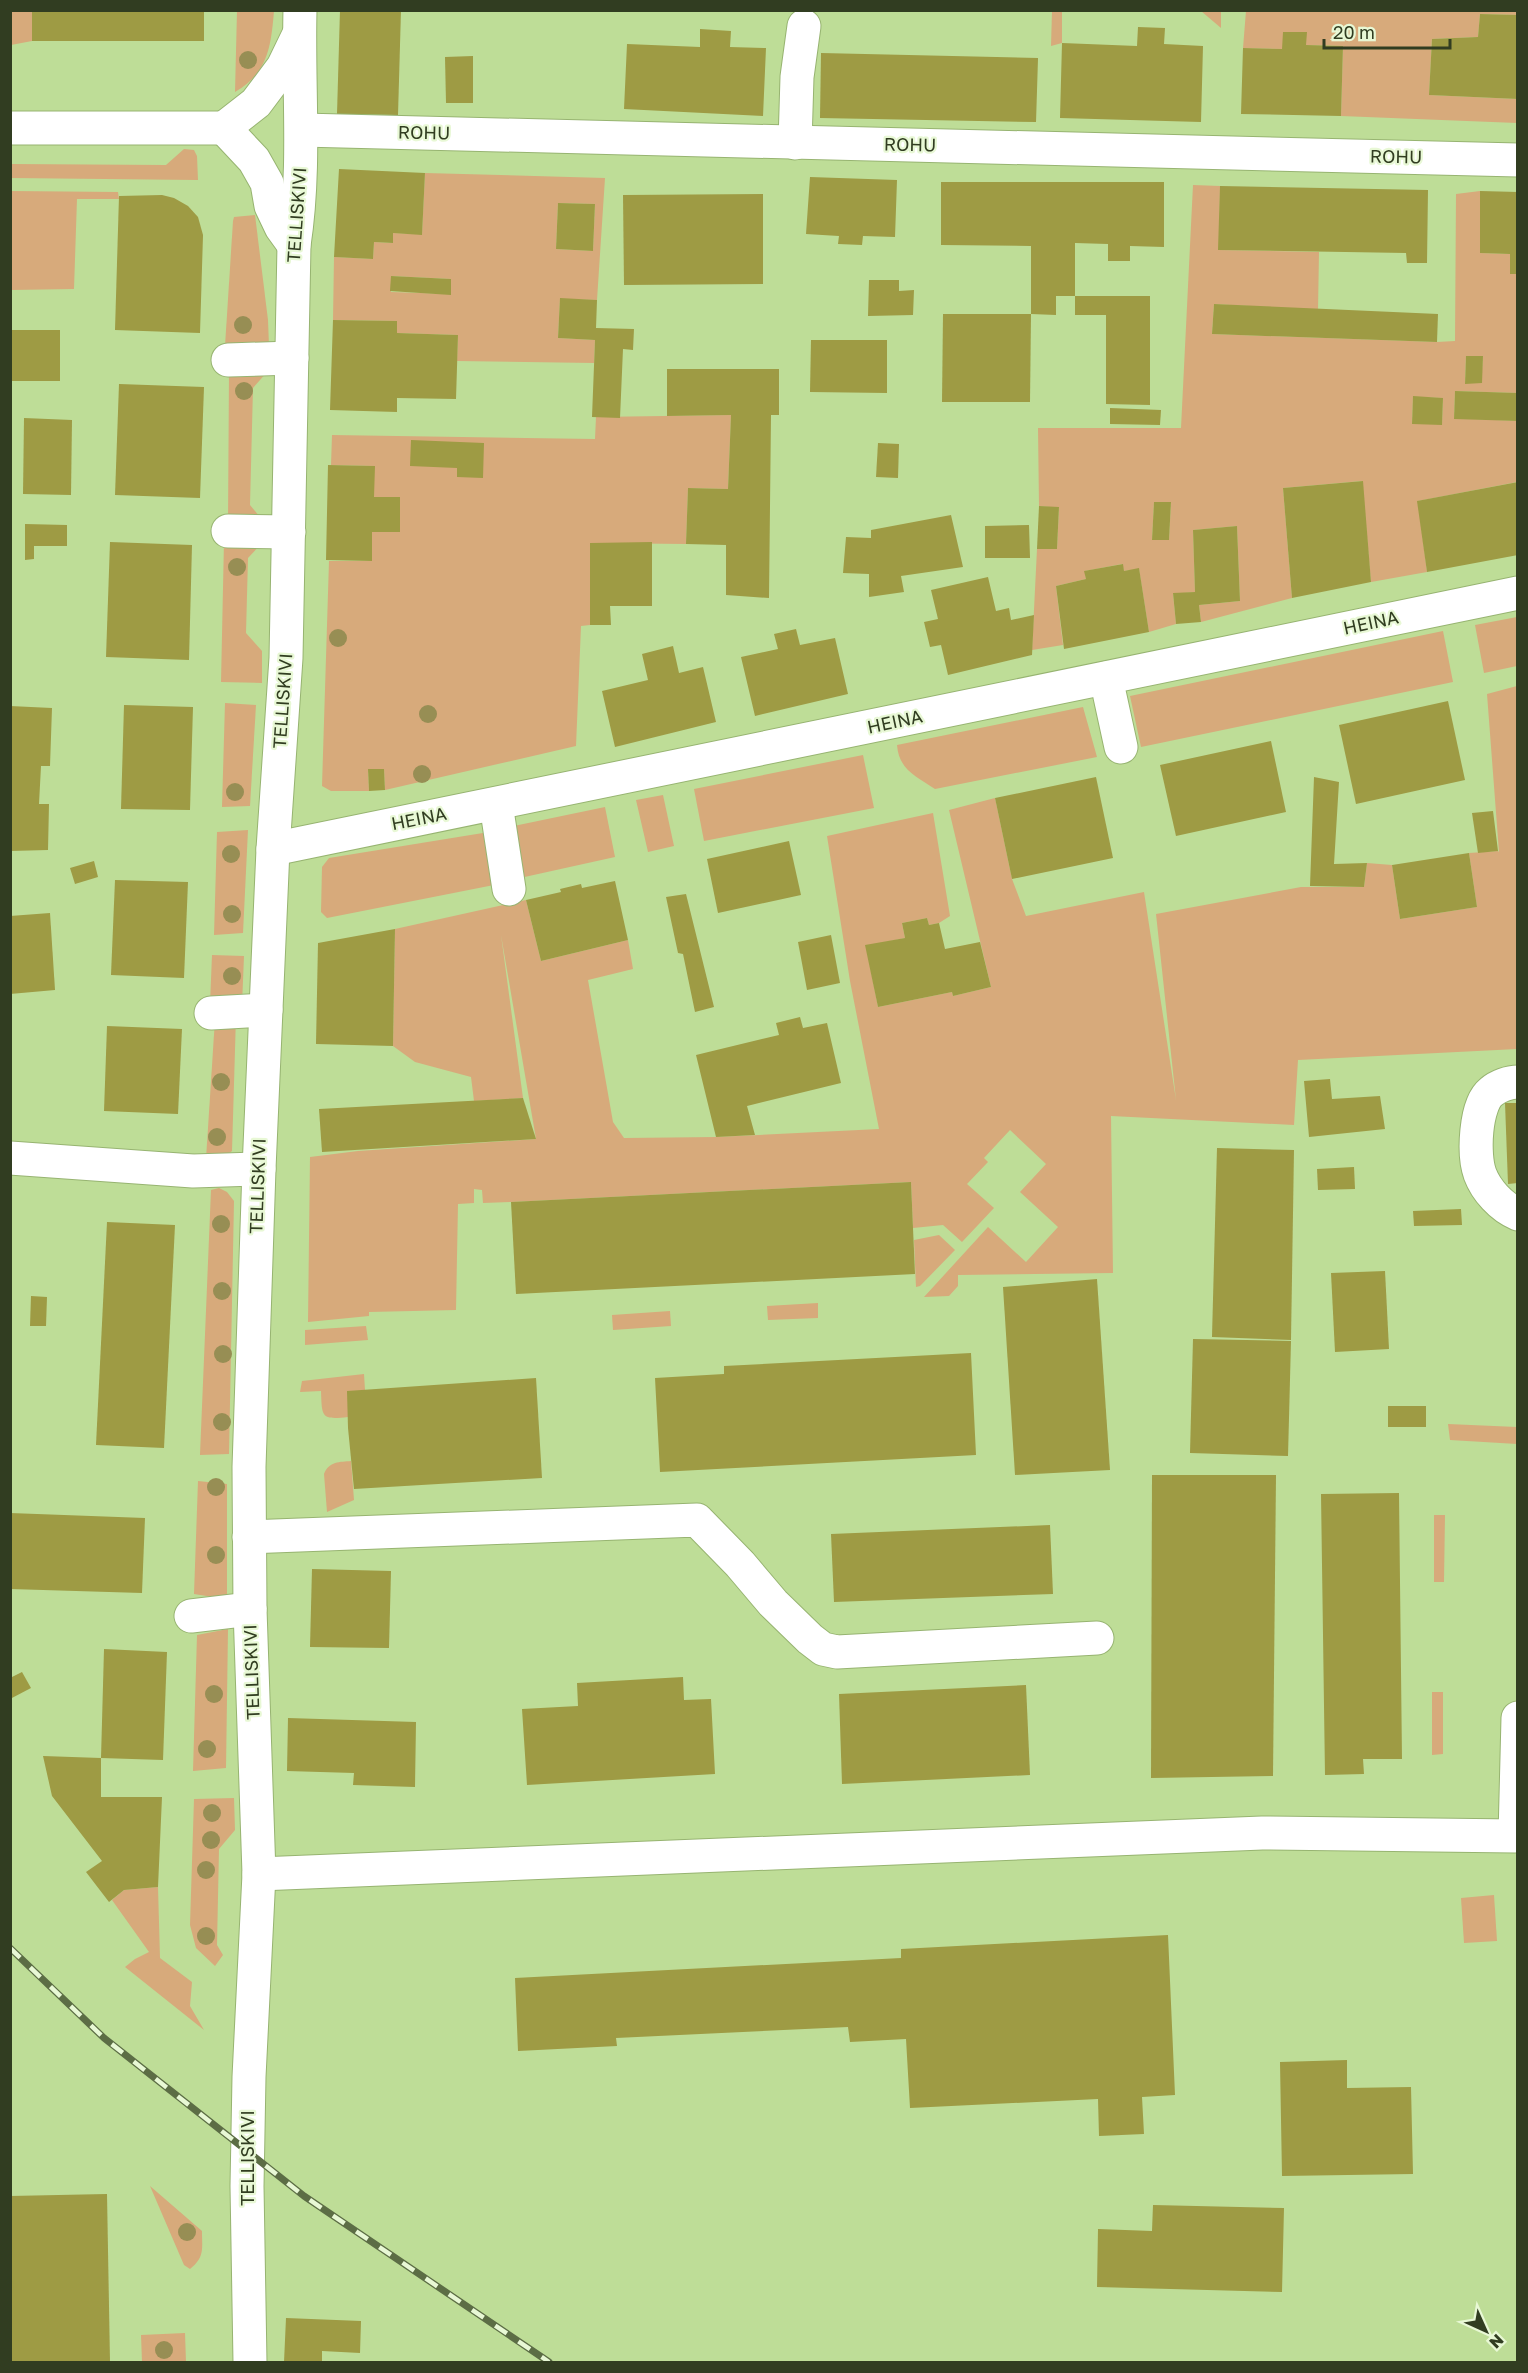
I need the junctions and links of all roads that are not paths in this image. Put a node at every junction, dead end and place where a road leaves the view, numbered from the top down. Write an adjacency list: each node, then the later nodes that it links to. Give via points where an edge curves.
1 (299, 22): 4 (street, via 283,67 256,103); 5 (street, TELLISKIVI)
2 (804, 26): 6 (street, via 797,77)
3 (10, 128): 4 (street)
4 (224, 128): 8 (street, via 254,160 267,183 271,206)
5 (302, 130): 6 (street, ROHU); 8 (street, TELLISKIVI, via 300,206)
6 (795, 143): 7 (street, ROHU)
7 (1518, 160)
8 (294, 245): 9 (street, TELLISKIVI)
9 (292, 358): 10 (street); 12 (street, TELLISKIVI)
10 (228, 360)
11 (228, 531): 12 (street)
12 (289, 532): 17 (street, TELLISKIVI, via 286,658)
13 (1518, 593): 14 (street, HEINA)
14 (1106, 678): 15 (street); 16 (street, HEINA)
15 (1121, 747)
16 (496, 804): 17 (street, HEINA); 18 (street)
17 (273, 849): 19 (street, TELLISKIVI)
18 (509, 889)
19 (266, 1010): 20 (street); 23 (street, TELLISKIVI)
20 (211, 1013)
21 (1518, 1082): 24 (street, via 1490,1092 1478,1126 1476,1157 1480,1175 1493,1195 1506,1209)
22 (10, 1158): 23 (street, via 193,1171)
23 (259, 1169): 25 (street, TELLISKIVI)
24 (1518, 1214)
25 (249, 1537): 26 (street, TELLISKIVI); 28 (street, via 697,1520 773,1603 823,1649 837,1652)
26 (250, 1609): 27 (street); 31 (street, TELLISKIVI)
27 (191, 1616)
28 (1097, 1638)
29 (1518, 1718): 30 (street)
30 (1516, 1836): 31 (street, via 1262,1833)
31 (259, 1874): 32 (street, TELLISKIVI, via 249,2077)
32 (250, 2362)

